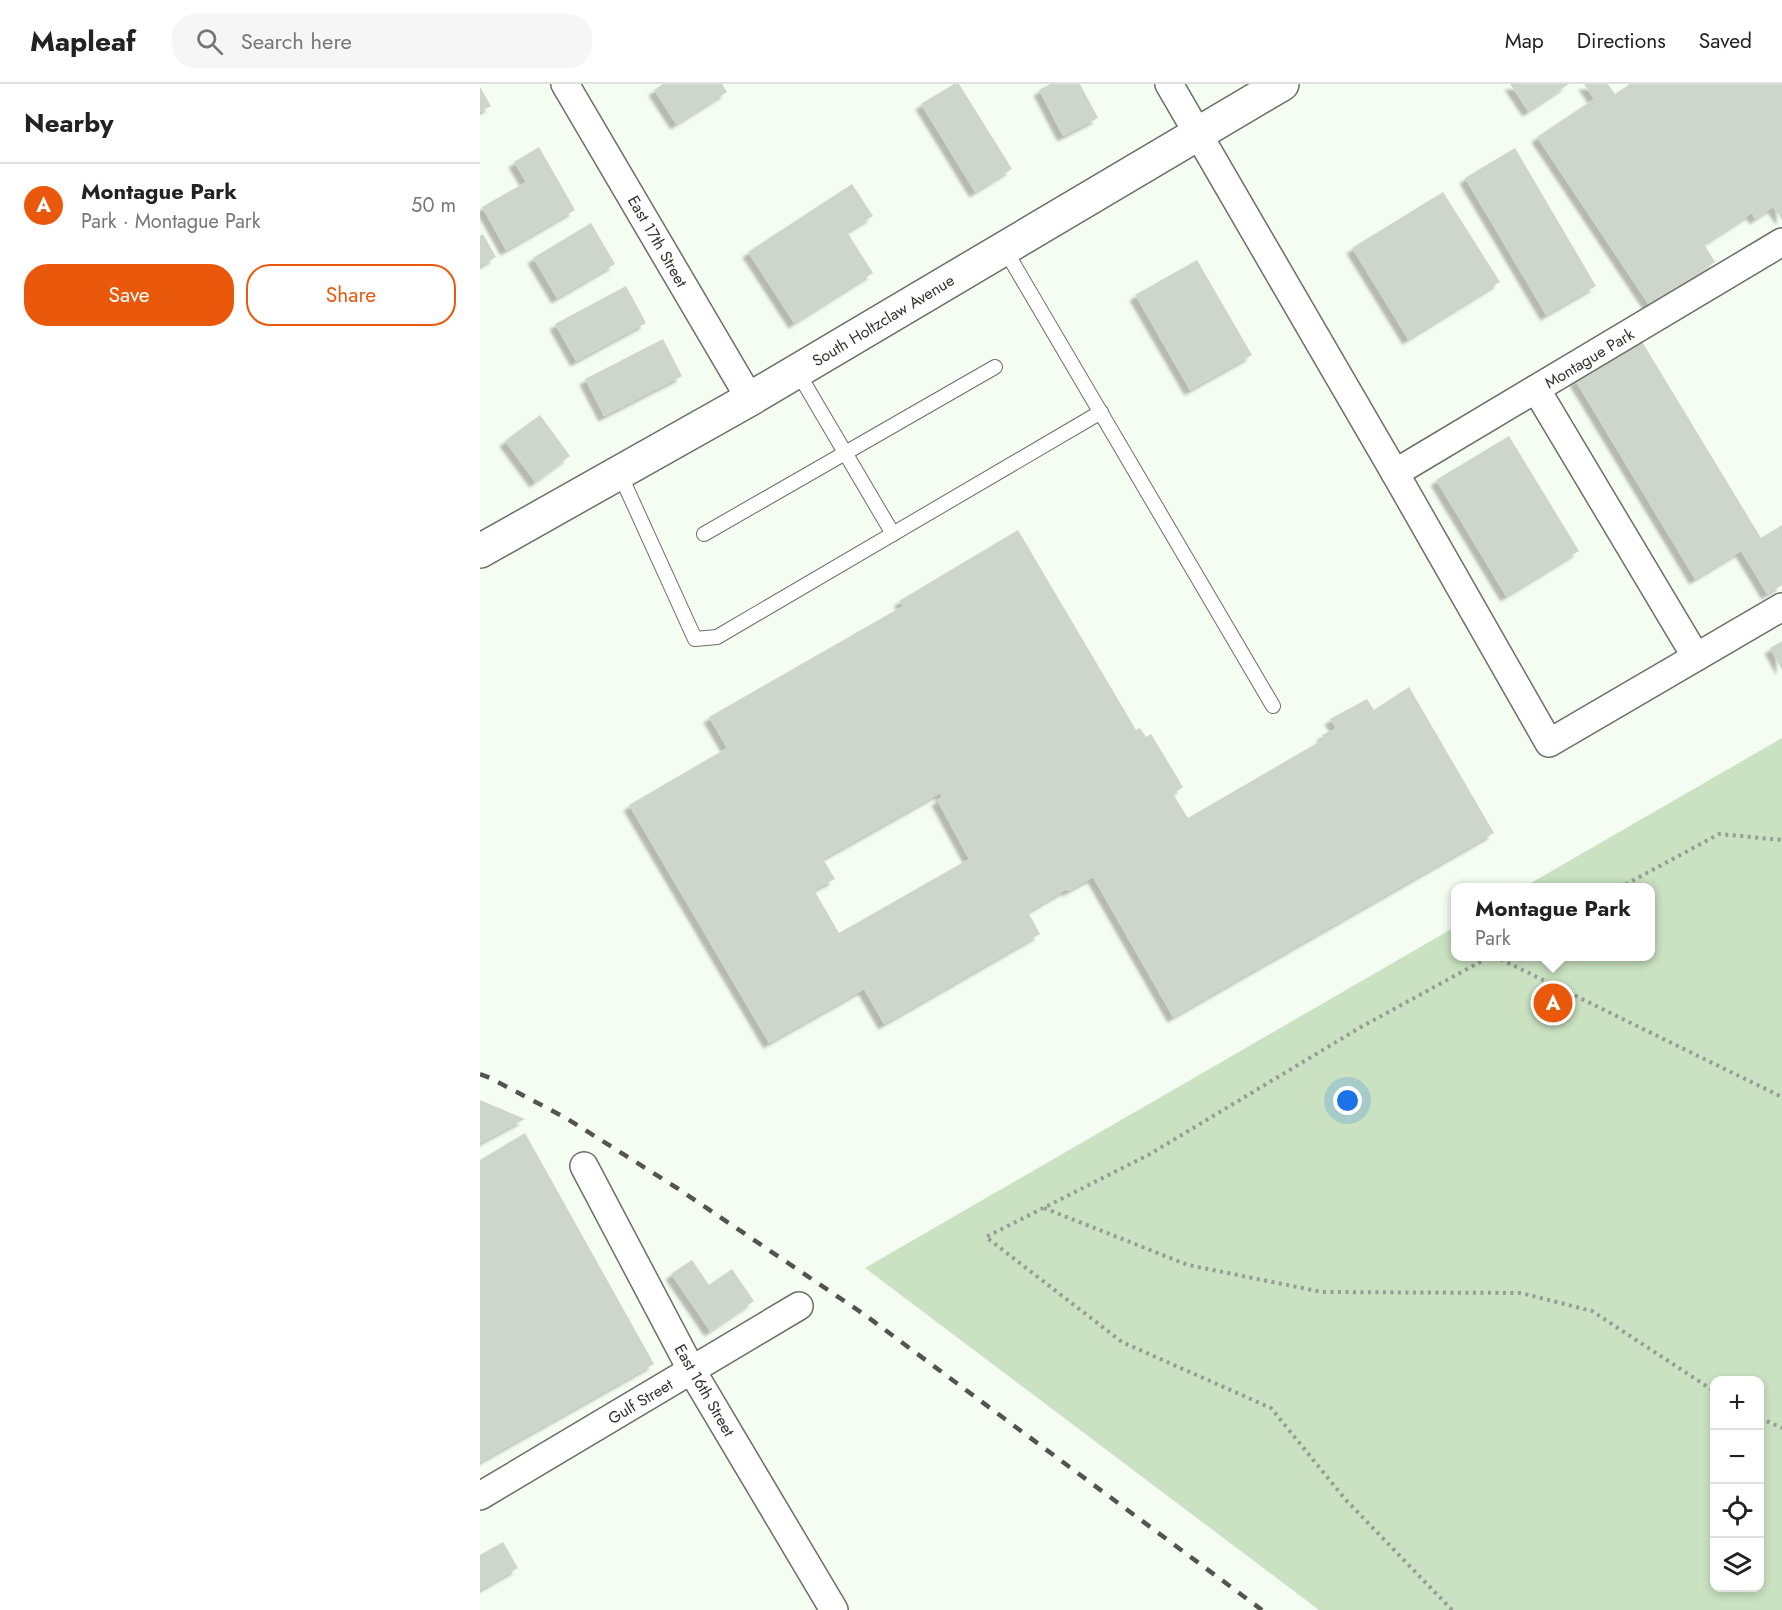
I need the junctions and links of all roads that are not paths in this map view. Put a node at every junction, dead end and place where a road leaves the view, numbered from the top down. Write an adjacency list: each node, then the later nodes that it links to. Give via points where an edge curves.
1 (566, 84): 10 (street, East 17th Street)
2 (1169, 84): 4 (street)
3 (1282, 84): 4 (main road, South Holtzclaw Avenue)
4 (1198, 134): 6 (main road, South Holtzclaw Avenue); 14 (street)
5 (1782, 242): 9 (street, Montague Park)
6 (1005, 248): 8 (main road, South Holtzclaw Avenue); 11 (lane)
7 (995, 367): 12 (lane)
8 (797, 371): 10 (main road, South Holtzclaw Avenue); 12 (lane)
9 (1536, 389): 14 (street, Montague Park); 19 (street)
10 (750, 399): 13 (main road, South Holtzclaw Avenue)
11 (1101, 412): 16 (lane); 20 (lane)
12 (845, 453): 15 (lane); 16 (lane)
13 (620, 472): 16 (lane, via 695,639 717,637); 17 (main road, South Holtzclaw Avenue)
14 (1395, 473): 19 (street, via 1550,743)
15 (704, 534)
16 (893, 534)
17 (480, 551)
18 (1782, 607): 19 (street)
19 (1696, 657)
20 (1273, 706)
21 (584, 1166): 23 (street, East 16th Street)
22 (799, 1306): 23 (street, Gulf Street)
23 (692, 1371): 24 (street, Gulf Street); 25 (street, East 16th Street)
24 (480, 1496)
25 (834, 1610)

